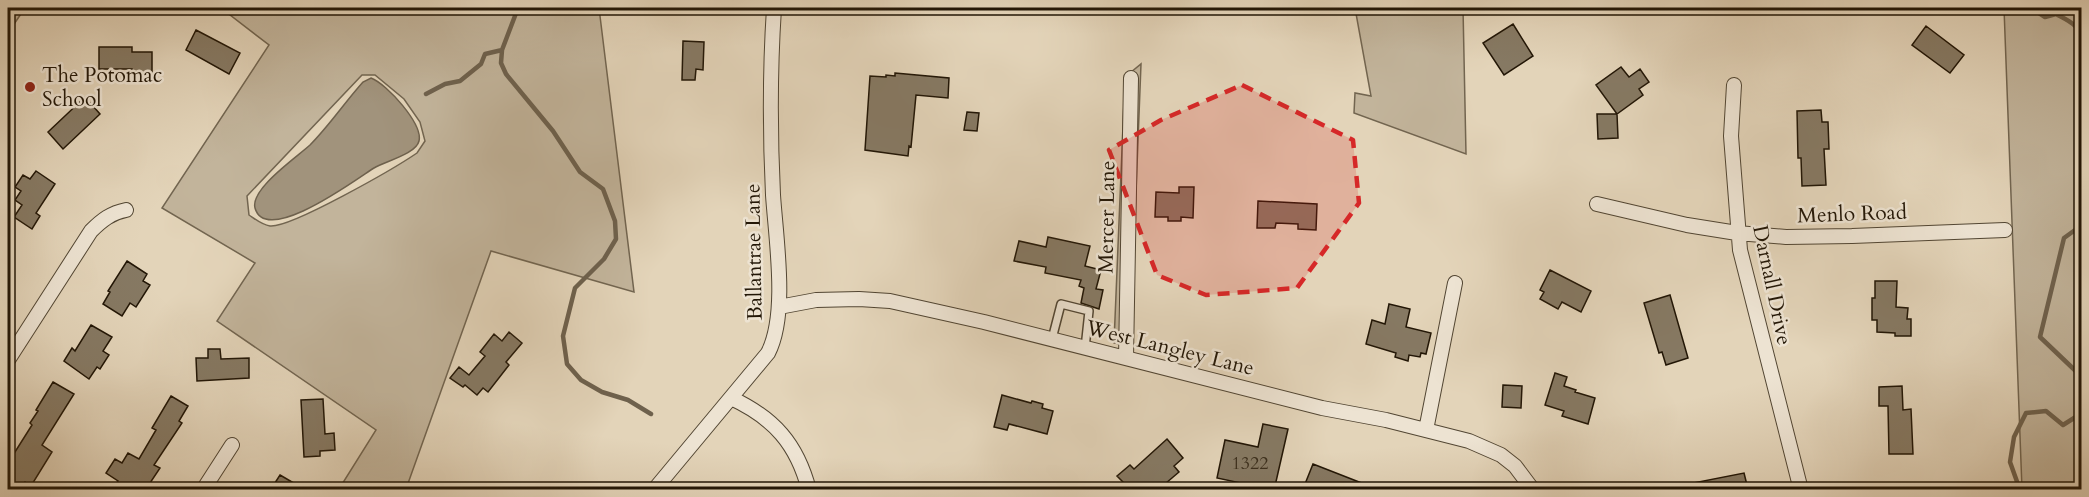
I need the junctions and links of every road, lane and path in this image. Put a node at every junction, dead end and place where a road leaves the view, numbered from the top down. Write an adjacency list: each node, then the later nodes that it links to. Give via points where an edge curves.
1 (774, 8): 9 (street, Ballantrae Lane, via 773,195)
2 (1131, 78): 12 (street, Mercer Lane)
3 (1734, 85): 7 (street, Darnall Drive, via 1731,136)
4 (1597, 204): 7 (street, Menlo Road)
5 (126, 210): 13 (street, via 114,212 91,231)
6 (2005, 230): 7 (street, Menlo Road, via 1822,237)
7 (1737, 233): 21 (street, Darnall Drive)
8 (1455, 283): 15 (street)
9 (779, 307): 10 (street, West Langley Lane, via 829,299 890,301); 14 (street, Ballantrae Lane, via 775,340)
10 (1052, 339): 11 (street, West Langley Lane); 11 (lane, via 1060,304 1089,311)
11 (1085, 348): 12 (street, West Langley Lane)
12 (1126, 358): 15 (street, West Langley Lane)
13 (8, 360)
14 (731, 398): 18 (street, Ballantrae Lane); 19 (street, via 768,419 782,433 794,450)
15 (1426, 430): 20 (street, West Langley Lane, via 1469,441 1501,455)
16 (232, 445): 17 (street)
17 (203, 489)
18 (654, 489)
19 (809, 489)
20 (1533, 489)
21 (1801, 489)

